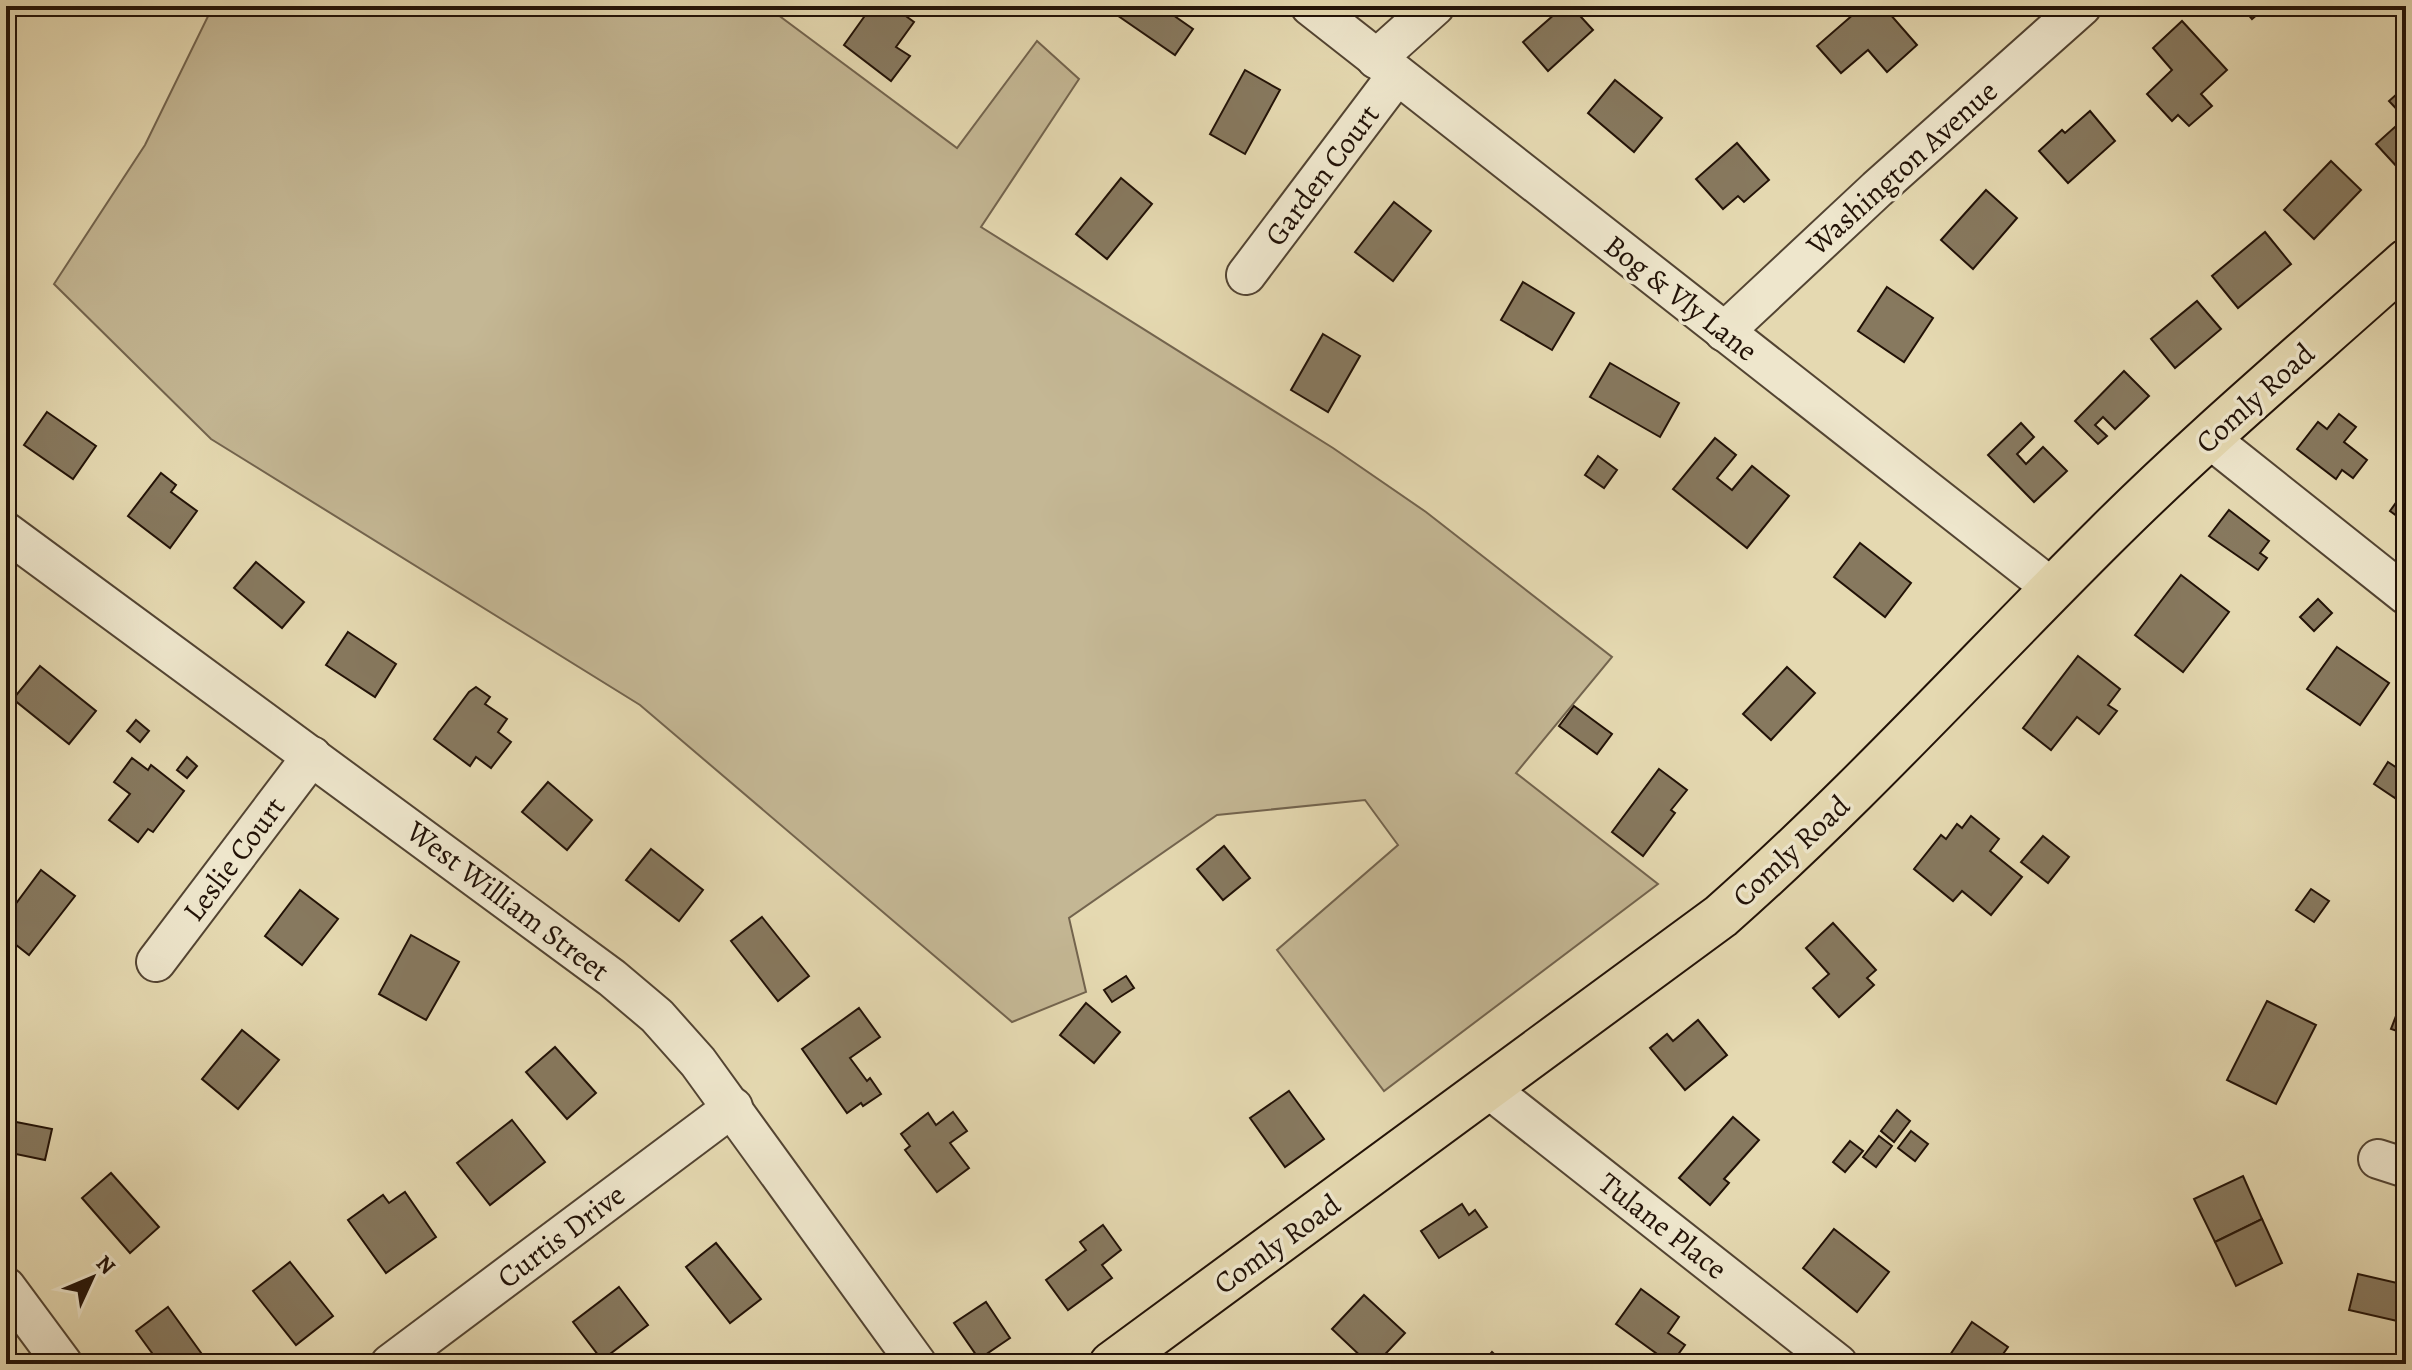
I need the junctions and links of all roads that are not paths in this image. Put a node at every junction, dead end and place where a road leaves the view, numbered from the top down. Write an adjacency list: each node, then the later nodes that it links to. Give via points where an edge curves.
1 (1310, 6): 4 (street, Bog & Vly Lane)
2 (1435, 6): 4 (street, Garden Court)
3 (2082, 6): 7 (street, Washington Avenue)
4 (1387, 67): 6 (street, Garden Court); 7 (street, Bog & Vly Lane)
5 (2406, 262): 8 (main road, Comly Road)
6 (1246, 275)
7 (1724, 332): 10 (street, Bog & Vly Lane)
8 (2210, 439): 10 (main road, Comly Road); 11 (street)
9 (6, 532): 12 (street, West William Street)
10 (2053, 589): 14 (main road, Comly Road, via 1876,771 1721,916)
11 (2406, 595)
12 (312, 756): 13 (street, Leslie Court); 15 (street, West William Street, via 612,978 657,1016)
13 (156, 962)
14 (1489, 1089): 20 (main road, Comly Road); 21 (street, Tulane Place)
15 (733, 1107): 18 (street, Curtis Drive); 19 (street, West William Street)
16 (6, 1287): 17 (street)
17 (63, 1364)
18 (390, 1364)
19 (917, 1364)
20 (1112, 1364)
21 (1838, 1364)

